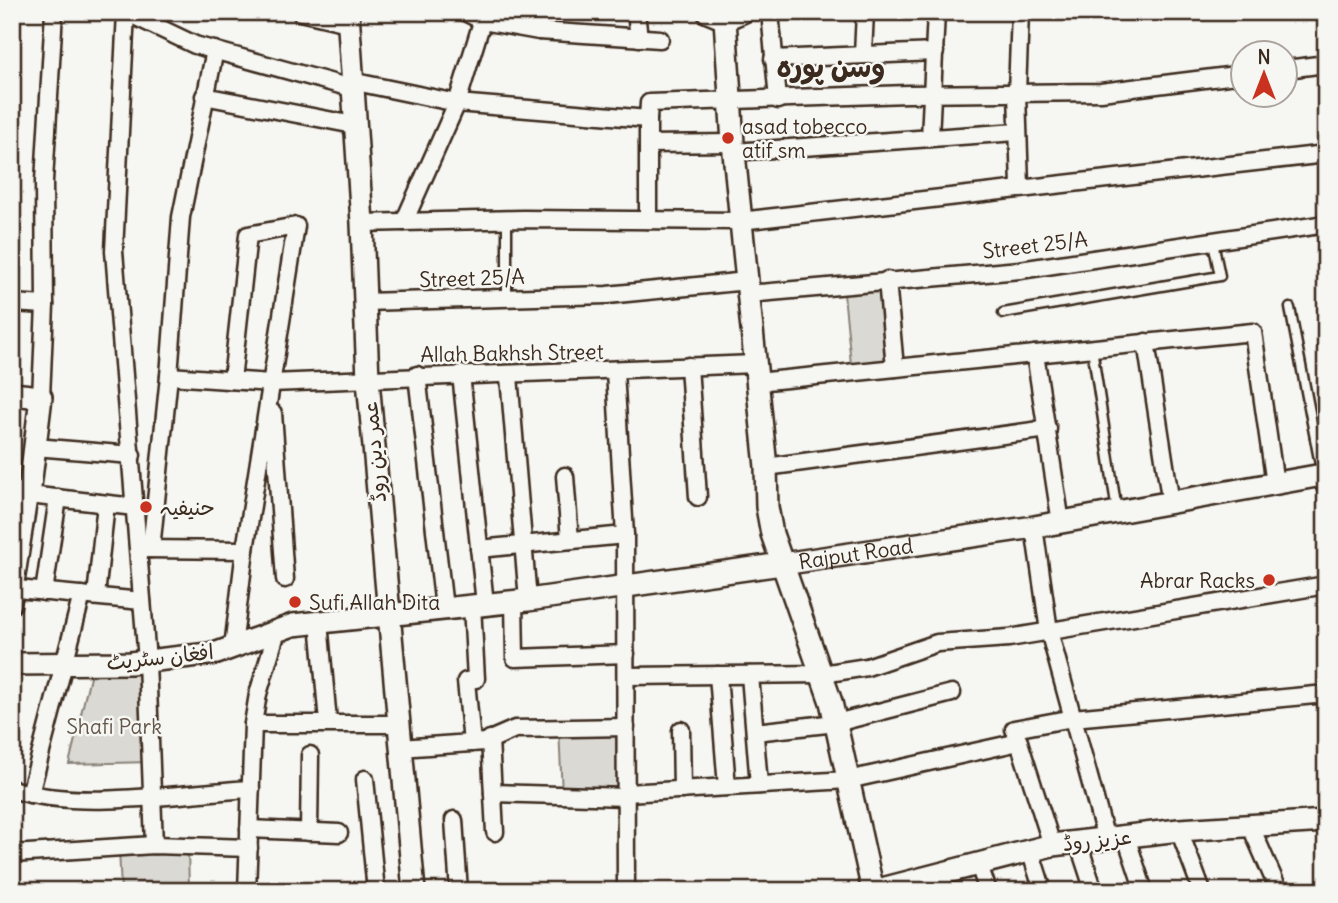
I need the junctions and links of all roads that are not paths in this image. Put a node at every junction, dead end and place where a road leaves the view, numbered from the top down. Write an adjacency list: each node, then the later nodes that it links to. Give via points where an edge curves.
1 (54, 12): 51 (street, via 44,181)
2 (126, 12): 17 (street); 72 (street, via 114,251)
3 (300, 12): 13 (street)
4 (465, 12): 12 (street)
5 (542, 12): 14 (street)
6 (636, 12): 15 (street)
7 (771, 12): 20 (street)
8 (865, 12): 19 (street)
9 (936, 12): 18 (street)
10 (1020, 12): 25 (street)
11 (725, 15): 29 (street)
12 (484, 17): 14 (street); 30 (street)
13 (348, 18): 24 (street, عمر دین روڈ)
14 (539, 31): 15 (street)
15 (639, 38): 16 (street)
16 (660, 39)
17 (215, 50): 24 (street); 27 (street)
18 (934, 52): 19 (street); 26 (street)
19 (863, 54): 20 (street)
20 (773, 59): 28 (street)
21 (1326, 64): 22 (street)
22 (1300, 67)
23 (1230, 76): 25 (street, via 1101,92)
24 (351, 85): 30 (street); 32 (street, عمر دین روڈ)
25 (1017, 93): 26 (street); 33 (street)
26 (933, 94): 28 (street); 34 (street)
27 (204, 96): 32 (street); 63 (street, via 181,217)
28 (778, 100): 29 (street)
29 (729, 102): 31 (street, via 649,103); 36 (street)
30 (457, 103): 31 (street); 42 (street)
31 (648, 119): 35 (street)
32 (354, 125): 43 (street, عمر دین روڈ)
33 (1017, 132): 34 (street); 38 (street)
34 (930, 138): 36 (street)
35 (648, 144): 36 (street); 40 (street)
36 (733, 147): 41 (street)
37 (1326, 154): 38 (street)
38 (1020, 187): 41 (street)
39 (507, 219): 40 (street); 42 (street); 48 (lane)
40 (648, 220): 41 (street)
41 (740, 221): 47 (street)
42 (404, 222): 43 (street)
43 (362, 223): 49 (street, عمر دین روڈ)
44 (1326, 224): 45 (street, Street 25/A)
45 (1213, 242): 46 (street, Street 25/A, via 1020,270); 53 (lane, via 1220,276)
46 (887, 280): 47 (street, Street 25/A); 58 (street)
47 (748, 288): 48 (street, Street 25/A); 60 (street)
48 (507, 298): 49 (street, Street 25/A)
49 (365, 302): 66 (street, عمر دین روڈ)
50 (12, 303): 51 (street)
51 (45, 305): 69 (street)
52 (1290, 308): 75 (lane)
53 (1003, 313)
54 (1146, 342): 55 (street, Allah Bakhsh Street); 76 (street, Allah Bakhsh Street, via 1253,332); 81 (street)
55 (1092, 348): 56 (street, Allah Bakhsh Street); 83 (lane)
56 (1035, 354): 58 (street, Allah Bakhsh Street); 70 (street)
57 (689, 366): 59 (street, Allah Bakhsh Street); 60 (street, Allah Bakhsh Street); 78 (street)
58 (895, 368): 60 (street, Allah Bakhsh Street)
59 (615, 372): 64 (street, Allah Bakhsh Street); 86 (street)
60 (756, 373): 73 (street)
61 (461, 374): 62 (street, Allah Bakhsh Street); 64 (street, Allah Bakhsh Street); 91 (street)
62 (417, 375): 66 (street, Allah Bakhsh Street); 102 (street)
63 (169, 376): 65 (street, Allah Bakhsh Street); 89 (street)
64 (509, 376): 88 (street)
65 (232, 380): 67 (street, Allah Bakhsh Street); 67 (street, via 248,235 296,226)
66 (368, 380): 67 (street, Allah Bakhsh Street); 103 (street, عمر دین روڈ)
67 (271, 383): 90 (street); 93 (street)
68 (12, 394): 69 (street)
69 (41, 397): 71 (street)
70 (1048, 429): 73 (street); 84 (street)
71 (35, 447): 72 (street); 77 (street)
72 (132, 455): 82 (street)
73 (766, 467): 92 (street, via 767,507)
74 (565, 476): 87 (street)
75 (1325, 478): 76 (street, Rajput Road)
76 (1275, 484): 81 (street, Rajput Road)
77 (21, 494): 79 (street); 98 (street)
78 (698, 497)
79 (58, 498): 80 (street); 96 (street)
80 (106, 504): 82 (street); 97 (street)
81 (1171, 504): 83 (street, Rajput Road)
82 (135, 507): 89 (street)
83 (1118, 512): 84 (street, Rajput Road)
84 (1060, 523): 85 (street, Rajput Road)
85 (1034, 527): 92 (street, Rajput Road); 106 (street)
86 (625, 535): 87 (street); 94 (street)
87 (570, 540): 88 (street)
88 (524, 547): 91 (street); 99 (street)
89 (145, 550): 90 (street); 100 (street)
90 (245, 550): 107 (street)
91 (479, 550): 101 (street)
92 (782, 564): 94 (street, Rajput Road); 112 (street)
93 (285, 579)
94 (625, 584): 99 (street, Rajput Road); 108 (street)
95 (1326, 585): 106 (street)
96 (44, 592): 97 (street); 98 (street)
97 (89, 596): 100 (street); 111 (street)
98 (15, 597)
99 (521, 600): 101 (street, Rajput Road); 108 (street, via 515,658)
100 (142, 601): 109 (street)
101 (478, 605): 102 (street, Rajput Road); 128 (street, via 476,679 466,681)
102 (444, 608): 103 (street, Rajput Road)
103 (387, 616): 104 (street, افغان سٹریٹ); 122 (street, عمر دین روڈ)
104 (318, 622): 105 (street, افغان سٹریٹ); 119 (street)
105 (277, 631): 107 (street, افغان سٹریٹ); 121 (street)
106 (1049, 631): 112 (street, via 937,643 867,667); 118 (street)
107 (233, 647): 109 (street, افغان سٹریٹ)
108 (626, 654): 115 (street)
109 (147, 661): 111 (street, افغان سٹریٹ); 140 (street)
110 (12, 664): 111 (street, افغان سٹریٹ)
111 (64, 664): 139 (street)
112 (822, 674): 114 (street); 120 (street)
113 (718, 675): 114 (street); 115 (street); 134 (street)
114 (750, 675): 125 (street)
115 (626, 676): 123 (street)
116 (952, 694): 120 (street)
117 (1326, 694): 118 (street)
118 (1073, 718): 127 (street, via 1014,729); 150 (street)
119 (328, 722): 121 (street); 122 (street)
120 (836, 723): 125 (street); 132 (street)
121 (253, 724): 136 (street)
122 (398, 724): 129 (street, عمر دین روڈ)
123 (626, 727): 126 (street, via 515,729); 141 (street)
124 (681, 730): 137 (street)
125 (755, 732): 133 (street)
126 (490, 739): 128 (street); 138 (street)
127 (1019, 742): 132 (street); 153 (street)
128 (472, 743): 129 (street)
129 (400, 748): 160 (street, عمر دین روڈ)
130 (310, 755): 147 (street)
131 (365, 779): 159 (street)
132 (848, 780): 133 (street); 163 (street)
133 (759, 785): 134 (street)
134 (727, 787): 137 (street)
135 (12, 789): 139 (street)
136 (251, 789): 140 (street); 145 (street)
137 (682, 790): 141 (street)
138 (493, 793): 141 (street); 148 (street)
139 (30, 794): 140 (street, via 52,798)
140 (152, 795): 152 (street)
141 (626, 795): 162 (street)
142 (454, 820): 161 (street)
143 (1326, 821): 144 (street, عزیز روڈ)
144 (1251, 827): 146 (street, عزیز روڈ); 169 (street)
145 (249, 829): 147 (street); 154 (street)
146 (1179, 831): 150 (street, عزیز روڈ); 168 (street)
147 (309, 832): 149 (street)
148 (495, 832)
149 (339, 833)
150 (1116, 838): 151 (street, عزیز روڈ); 167 (street)
151 (1078, 842): 153 (street, عزیز روڈ); 166 (street)
152 (154, 845): 154 (street); 156 (street)
153 (1052, 845): 155 (street, عزیز روڈ)
154 (248, 848): 158 (street)
155 (1030, 850): 157 (street, عزیز روڈ); 165 (street)
156 (12, 854)
157 (978, 862): 163 (street, عزیز روڈ); 164 (street)
158 (247, 891)
159 (376, 891)
160 (414, 891)
161 (459, 891)
162 (626, 891)
163 (874, 891)
164 (988, 891)
165 (1043, 891)
166 (1094, 891)
167 (1144, 891)
168 (1202, 891)
169 (1279, 891)

